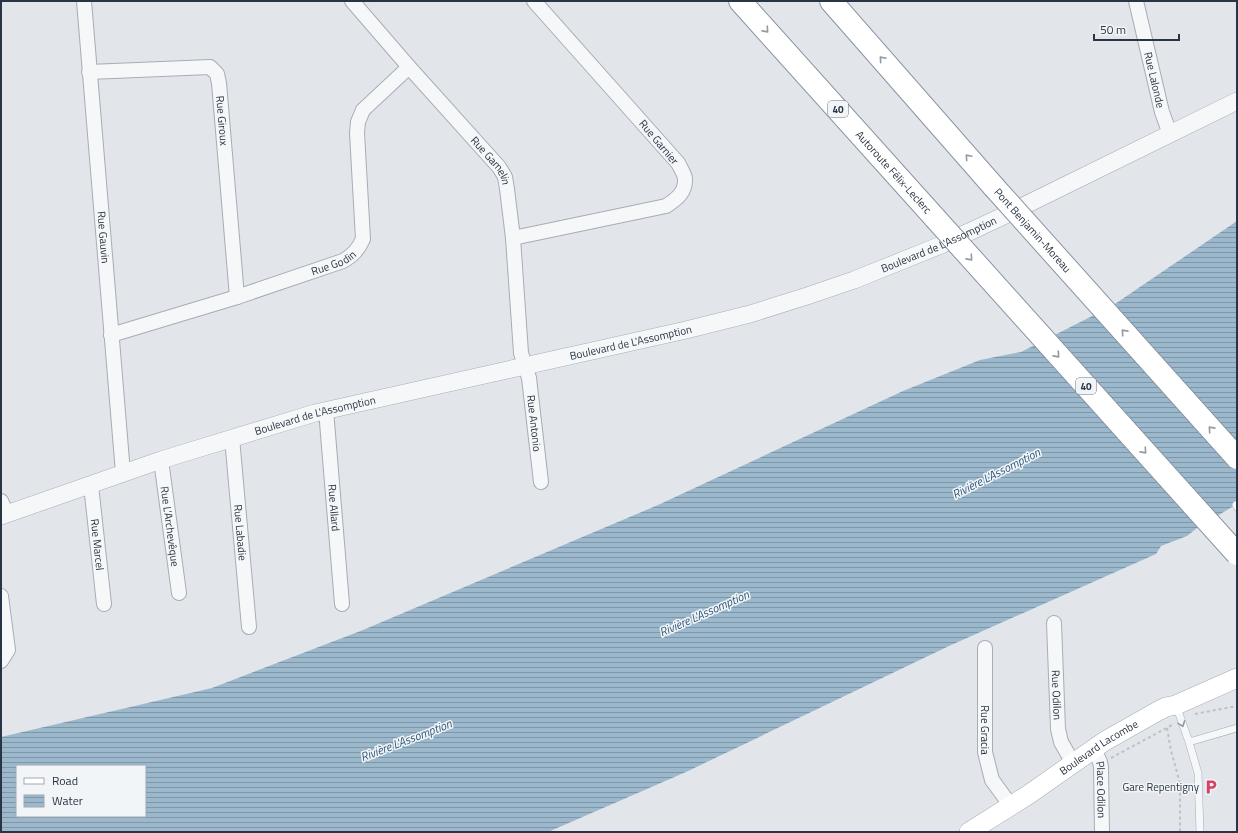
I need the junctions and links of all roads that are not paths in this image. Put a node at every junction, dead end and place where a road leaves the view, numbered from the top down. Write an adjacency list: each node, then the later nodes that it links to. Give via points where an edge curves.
1 (84, 1): 8 (street, Rue Gauvin)
2 (352, 1): 7 (street, Rue Gamelin)
3 (534, 1): 11 (street, Rue Garnier, via 678,163 685,178 683,190 678,198 666,206)
4 (740, 1): 23 (highway, Autoroute Félix-Leclerc / 40, one-way to 23, bridge)
5 (831, 1): 17 (highway, Pont Benjamin-Moreau, one-way to 5, bridge)
6 (1136, 1): 10 (street, Rue Lalonde, via 1162,112)
7 (409, 67): 11 (street, Rue Gamelin, via 499,167 505,177); 12 (street, Rue Godin, via 363,110 358,122 363,239 358,250 343,261)
8 (89, 72): 12 (street, Rue Giroux, via 210,66 216,74 219,83); 13 (street, Rue Gauvin)
9 (1237, 101): 10 (street, Boulevard de L'Assomption)
10 (1170, 134): 14 (street, Boulevard de L'Assomption, via 948,242 854,280 724,321)
11 (513, 238): 14 (street, Rue Gamelin, via 521,353)
12 (237, 297): 13 (street, Rue Godin)
13 (111, 335): 19 (street, Rue Gauvin)
14 (525, 366): 15 (street, Boulevard de L'Assomption); 20 (street, Rue Antonio, via 531,392)
15 (326, 410): 16 (street, Boulevard de L'Assomption); 27 (street, Rue Allard)
16 (232, 438): 18 (street, Boulevard de L'Assomption); 30 (street, Rue Labadie)
17 (1237, 458)
18 (161, 460): 19 (street, Boulevard de L'Assomption); 24 (street, Rue L'Archevêque)
19 (123, 473): 21 (street, Boulevard de L'Assomption)
20 (541, 482)
21 (91, 485): 22 (street, Boulevard de L'Assomption); 26 (street, Rue Marcel)
22 (3, 511)
23 (1237, 554)
24 (179, 593)
25 (1, 596): 28 (street)
26 (104, 604)
27 (342, 604)
28 (3, 619): 32 (street, via 8,650)
29 (1054, 623): 38 (street, Rue Odilon, via 1058,730 1061,742)
30 (249, 627)
31 (985, 648): 39 (street, Rue Gracia, via 985,752 992,780)
32 (1, 661)
33 (1237, 678): 34 (main road, Boulevard Lacombe)
34 (1176, 705): 36 (lane, one-way to 36); 37 (main road, Boulevard Lacombe, via 1166,707)
35 (1237, 728): 36 (lane)
36 (1189, 742): 42 (lane, via 1199,779)
37 (1094, 748): 38 (main road, Boulevard Lacombe); 41 (street, Place Odilon, via 1101,767)
38 (1073, 763): 39 (main road, Boulevard Lacombe)
39 (1010, 806): 40 (main road, Boulevard Lacombe)
40 (969, 832)
41 (1102, 832)
42 (1200, 832)

